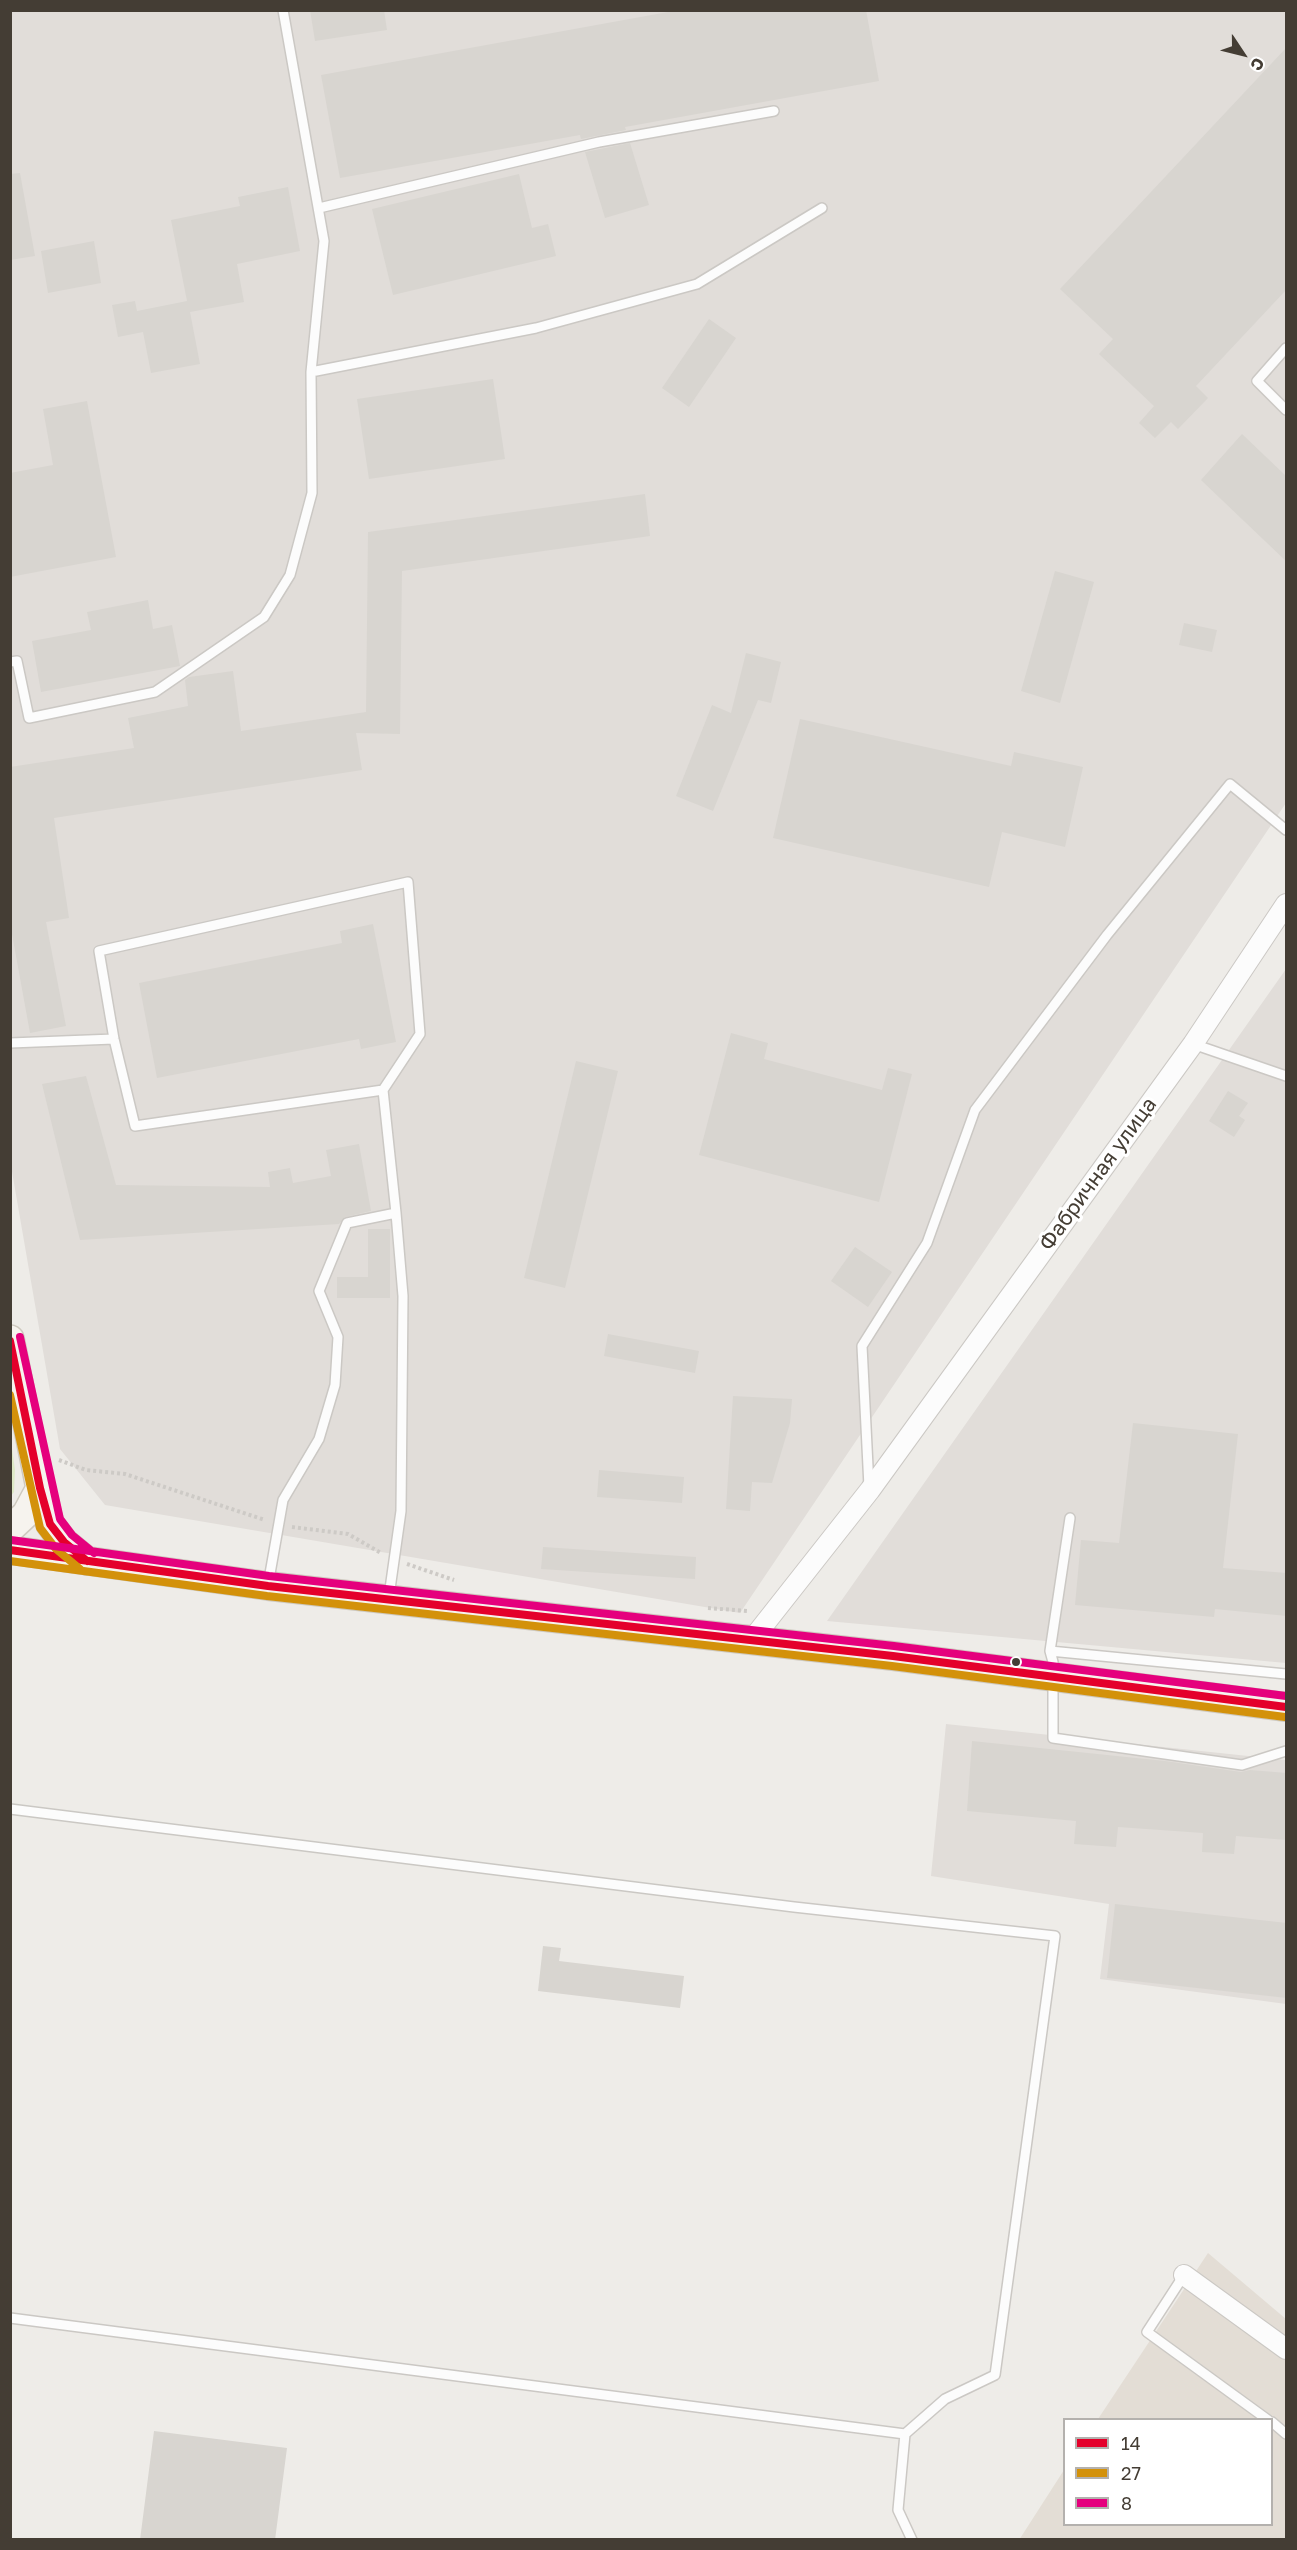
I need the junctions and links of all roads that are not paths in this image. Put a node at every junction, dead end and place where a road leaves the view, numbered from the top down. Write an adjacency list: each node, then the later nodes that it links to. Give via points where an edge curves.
1 (283, 10): 3 (lane)
2 (774, 111): 3 (lane, via 598,142)
3 (319, 208): 6 (lane, via 324,241)
4 (822, 208): 6 (lane, via 697,284 536,328)
5 (1287, 348): 7 (lane, via 1257,381)
6 (311, 372): 8 (lane, via 312,493 290,575 264,617 155,692 29,718 17,661)
7 (1287, 410)
8 (10, 662)
9 (1287, 830): 19 (lane, via 1230,784 1107,934 975,1110 927,1243 862,1346)
10 (1287, 904): 13 (street, Фабричная улица)
11 (114, 1039): 12 (lane); 15 (lane, via 135,1126); 15 (lane, via 99,951 408,882 420,1034)
12 (10, 1043)
13 (1193, 1044): 14 (lane); 19 (street, Фабричная улица)
14 (1287, 1076)
15 (383, 1090): 16 (lane)
16 (396, 1213): 24 (lane, via 347,1223 319,1291 338,1338 335,1385 319,1440 283,1500); 25 (lane, via 403,1296 401,1511)
17 (10, 1339): 18 (main road)
18 (40, 1488): 21 (main road, via 26,1514); 23 (main road, via 50,1524)
19 (870, 1490): 26 (street, Фабричная улица)
20 (1070, 1518): 27 (lane)
21 (10, 1529)
22 (10, 1550): 23 (main road)
23 (87, 1561): 24 (main road)
24 (268, 1586): 25 (main road)
25 (388, 1600): 26 (main road)
26 (751, 1641): 27 (main road, via 893,1656)
27 (1051, 1664): 28 (lane); 29 (main road); 30 (lane, via 1053,1738 1242,1765)
28 (1287, 1674)
29 (1287, 1707)
30 (1287, 1751)
31 (10, 1809): 37 (lane, via 1055,1936 995,2375 945,2398)
32 (1184, 2275): 34 (street); 35 (lane, via 1147,2332)
33 (10, 2318): 37 (lane)
34 (1287, 2349)
35 (1266, 2418)
36 (1273, 2423): 38 (lane)
37 (905, 2434): 39 (lane, via 898,2510)
38 (1287, 2434)
39 (912, 2540)

